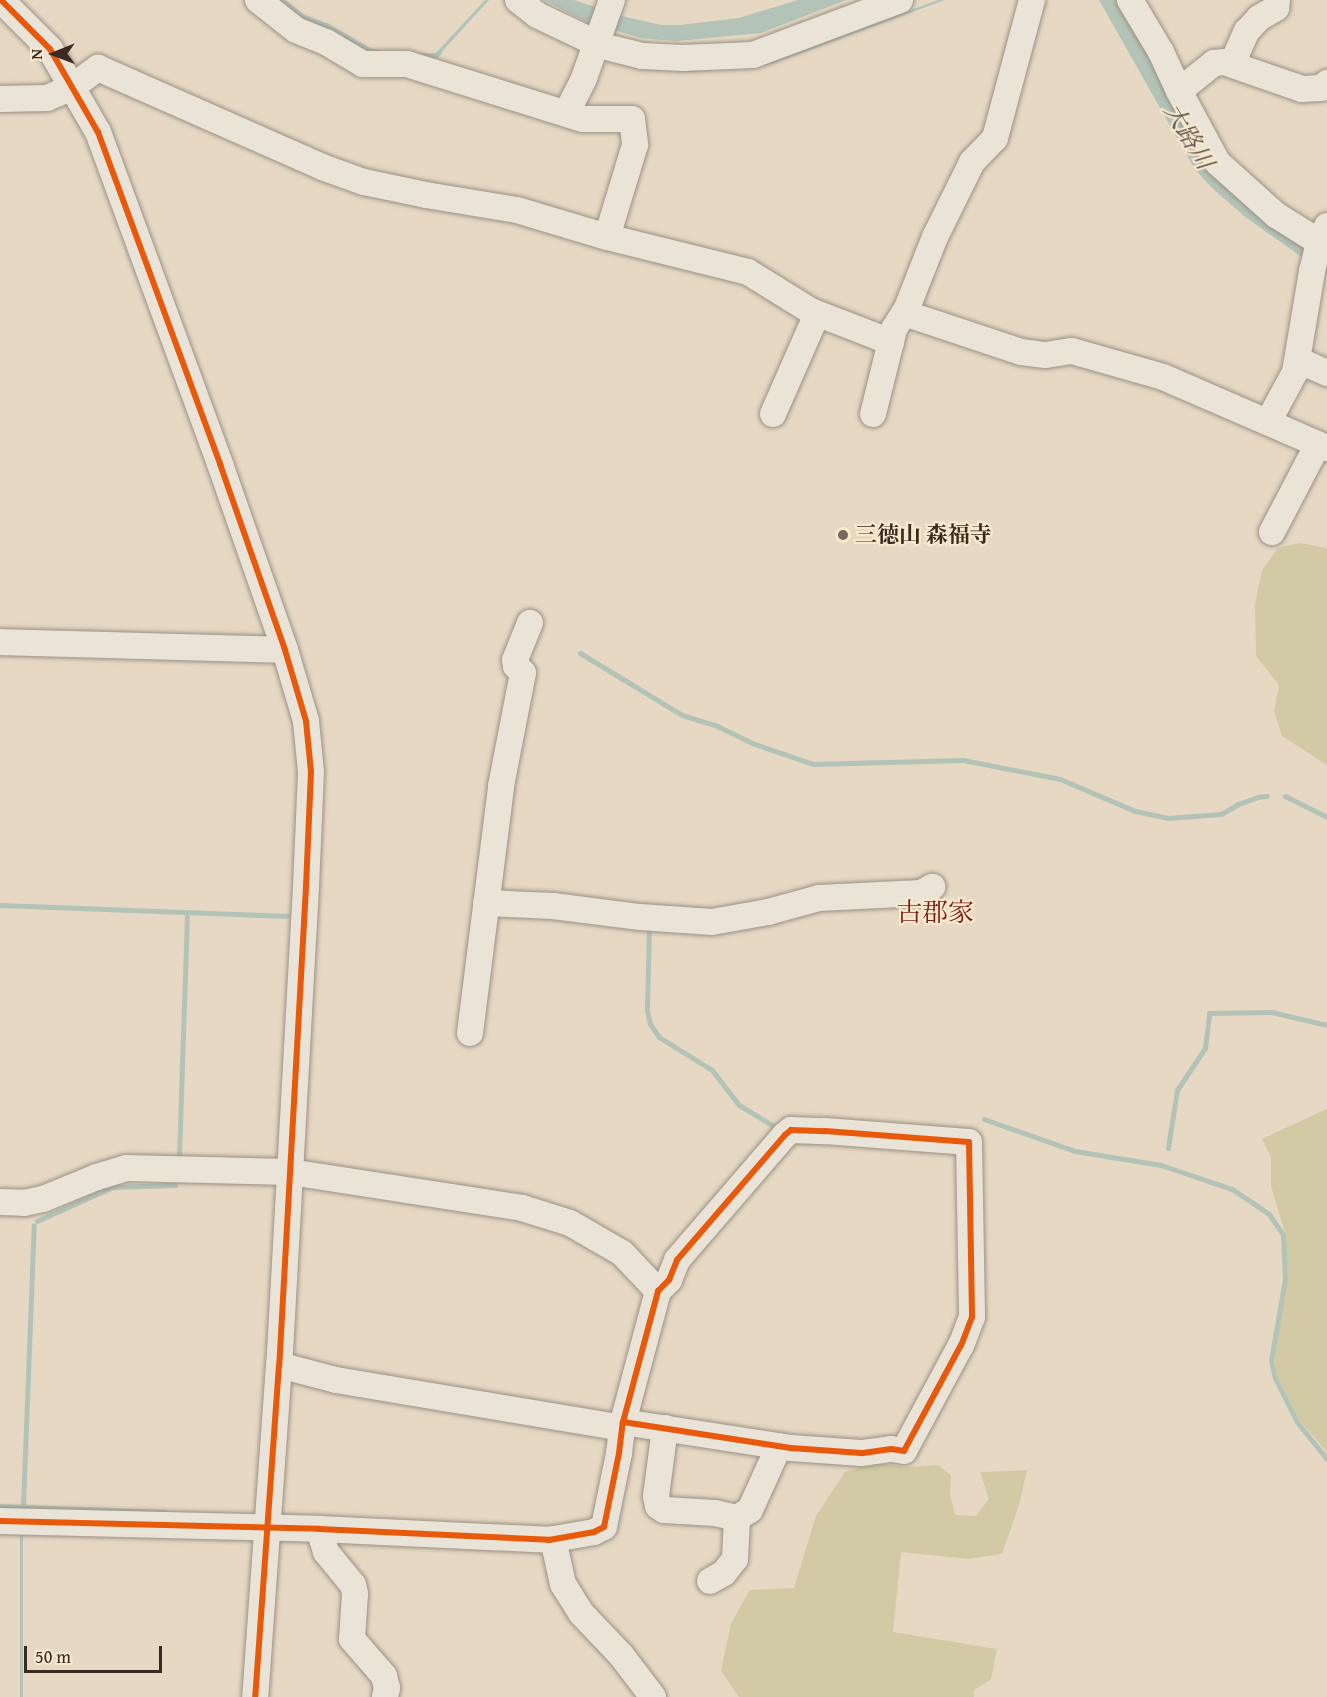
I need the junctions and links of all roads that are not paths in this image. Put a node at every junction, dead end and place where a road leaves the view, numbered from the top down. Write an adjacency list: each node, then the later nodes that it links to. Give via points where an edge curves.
1 (1, 0): 12 (street, via 50,48)
2 (258, 0): 15 (street, via 296,30 363,64 407,64)
3 (518, 0): 9 (street, via 537,15)
4 (612, 0): 9 (street)
5 (900, 0): 9 (street, via 753,55 652,56)
6 (1032, 0): 18 (street, via 995,138 972,162 963,179)
7 (1130, 0): 13 (street)
8 (1277, 0): 10 (street, via 1276,8 1247,31)
9 (597, 43): 15 (street)
10 (1232, 64): 11 (street, via 1302,89 1321,88); 13 (street, via 1214,63)
11 (1327, 83)
12 (71, 88): 14 (street, via 47,98); 16 (street, via 98,68 364,182 516,210); 30 (street, via 98,132)
13 (1179, 91): 17 (street, via 1218,164 1276,215)
14 (0, 99)
15 (567, 112): 16 (street, via 583,119 632,119 635,145)
16 (607, 237): 19 (street, via 748,272)
17 (1324, 238): 21 (street)
18 (904, 313): 20 (street); 25 (street, via 1021,352 1046,355 1072,351 1158,375)
19 (817, 314): 20 (street); 23 (street)
20 (891, 342): 24 (street)
21 (1298, 360): 22 (street); 25 (street)
22 (1327, 373)
23 (773, 414)
24 (873, 414)
25 (1268, 422): 26 (street)
26 (1322, 446): 27 (street)
27 (1272, 532)
28 (530, 623): 32 (street, via 515,660 523,673 501,786)
29 (0, 642): 30 (street)
30 (285, 650): 34 (street, via 306,721 311,772)
31 (932, 887): 32 (street, via 921,893 819,898 712,922)
32 (486, 903): 33 (street)
33 (470, 1033)
34 (290, 1172): 35 (street, via 126,1168 43,1199); 36 (street, via 522,1208 570,1223 622,1253); 37 (street)
35 (0, 1202)
36 (658, 1291): 38 (street); 40 (street, via 669,1280 677,1260 791,1130 969,1142 972,1317 904,1451 861,1453)
37 (279, 1365): 38 (street, via 336,1380); 43 (street)
38 (622, 1425): 39 (street); 45 (street, via 604,1527)
39 (665, 1428): 40 (street); 41 (street, via 658,1506 664,1510)
40 (779, 1446): 41 (street, via 750,1510)
41 (737, 1518): 46 (street, via 735,1559 724,1573)
42 (0, 1521): 43 (street)
43 (267, 1528): 44 (street); 47 (street)
44 (319, 1529): 45 (street); 48 (street, via 326,1552 353,1584 352,1639 384,1676)
45 (554, 1539): 49 (street, via 562,1584 580,1613 621,1655)
46 (710, 1581)
47 (255, 1697)
48 (385, 1697)
49 (653, 1697)

